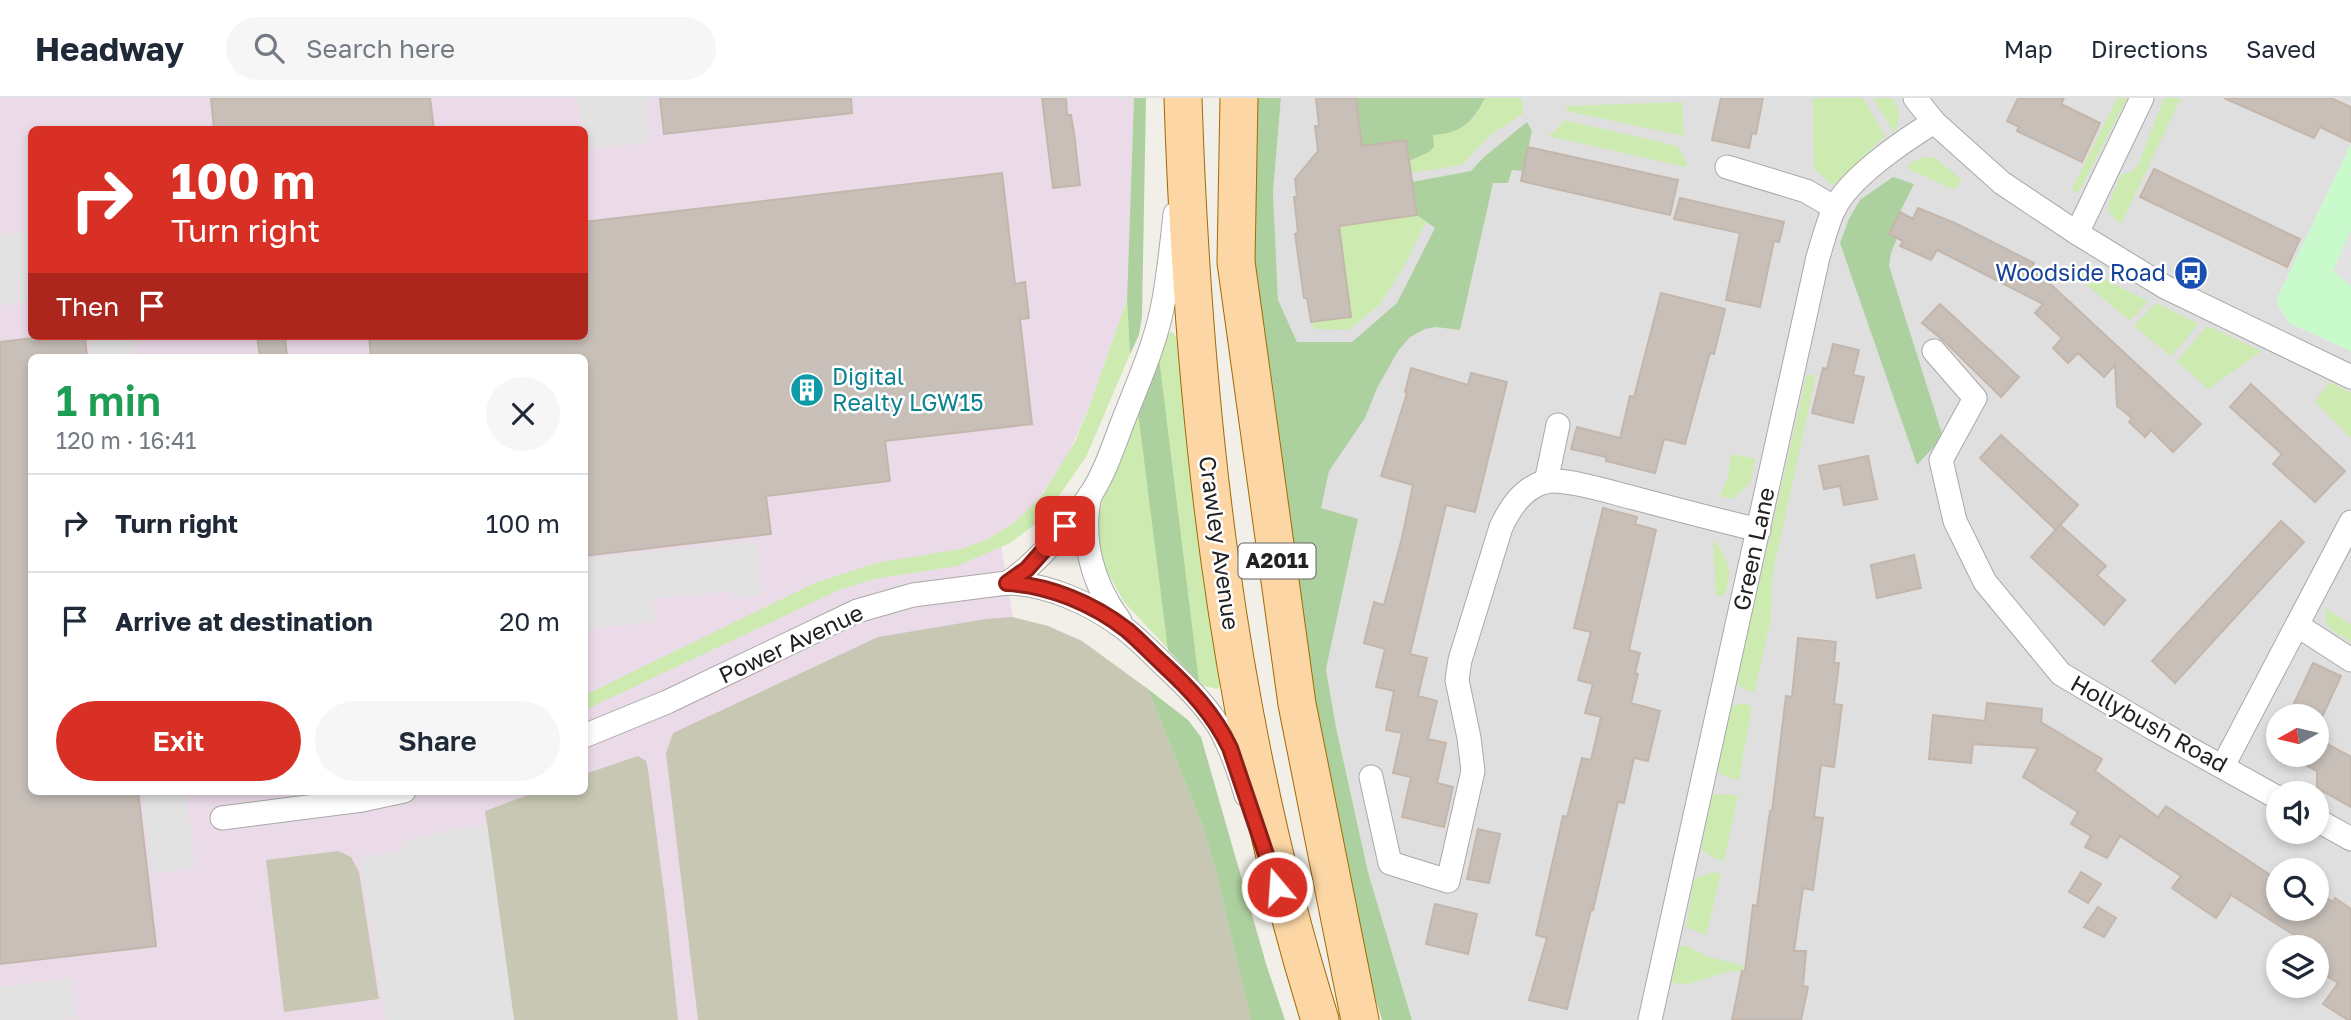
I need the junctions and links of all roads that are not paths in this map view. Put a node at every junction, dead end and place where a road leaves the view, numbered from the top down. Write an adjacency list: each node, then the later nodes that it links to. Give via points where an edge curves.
1 (1182, 98): 13 (street, via 1164,301 1146,364); 28 (main road, Crawley Avenue / A2011, via 1195,337 1217,540 1248,731)
2 (1239, 98): 30 (main road, A2011, via 1236,262 1297,704)
3 (1915, 98): 5 (street)
4 (2142, 98): 8 (street)
5 (1934, 122): 7 (street, Green Lane, via 1904,140 1859,178); 8 (street, via 2002,183)
6 (1727, 167): 7 (street, via 1806,191)
7 (1835, 208): 15 (street, Green Lane, via 1818,257)
8 (2077, 233): 10 (street, via 2165,287)
9 (1934, 351): 21 (street, Hollybush Road, via 1975,398 1941,460 1955,520 1985,582 2061,674)
10 (2351, 377)
11 (1558, 425): 12 (street)
12 (1546, 482): 15 (street, via 1593,488); 22 (street, via 1508,511 1460,660 1457,680 1473,771 1448,881 1390,863)
13 (1091, 494): 16 (street, via 1040,555); 18 (street, via 1086,523 1092,564 1108,604)
14 (2351, 522): 17 (street)
15 (1759, 530): 31 (street, Green Lane)
16 (1007, 583): 18 (street, Power Avenue, via 1030,584 1062,594); 20 (street, Power Avenue, via 913,595 857,611 690,692)
17 (2297, 625): 19 (street); 21 (street)
18 (1126, 629): 28 (street, via 1195,694 1224,737)
19 (2351, 660)
20 (588, 734)
21 (2223, 766): 23 (street, Hollybush Road)
22 (1371, 778)
23 (2266, 790)
24 (385, 795): 25 (street)
25 (222, 818)
26 (2329, 827): 27 (street)
27 (2351, 839)
28 (1300, 957): 29 (main road, Crawley Avenue / A2011)
29 (1320, 1020)
30 (1360, 1020)
31 (1650, 1020)

